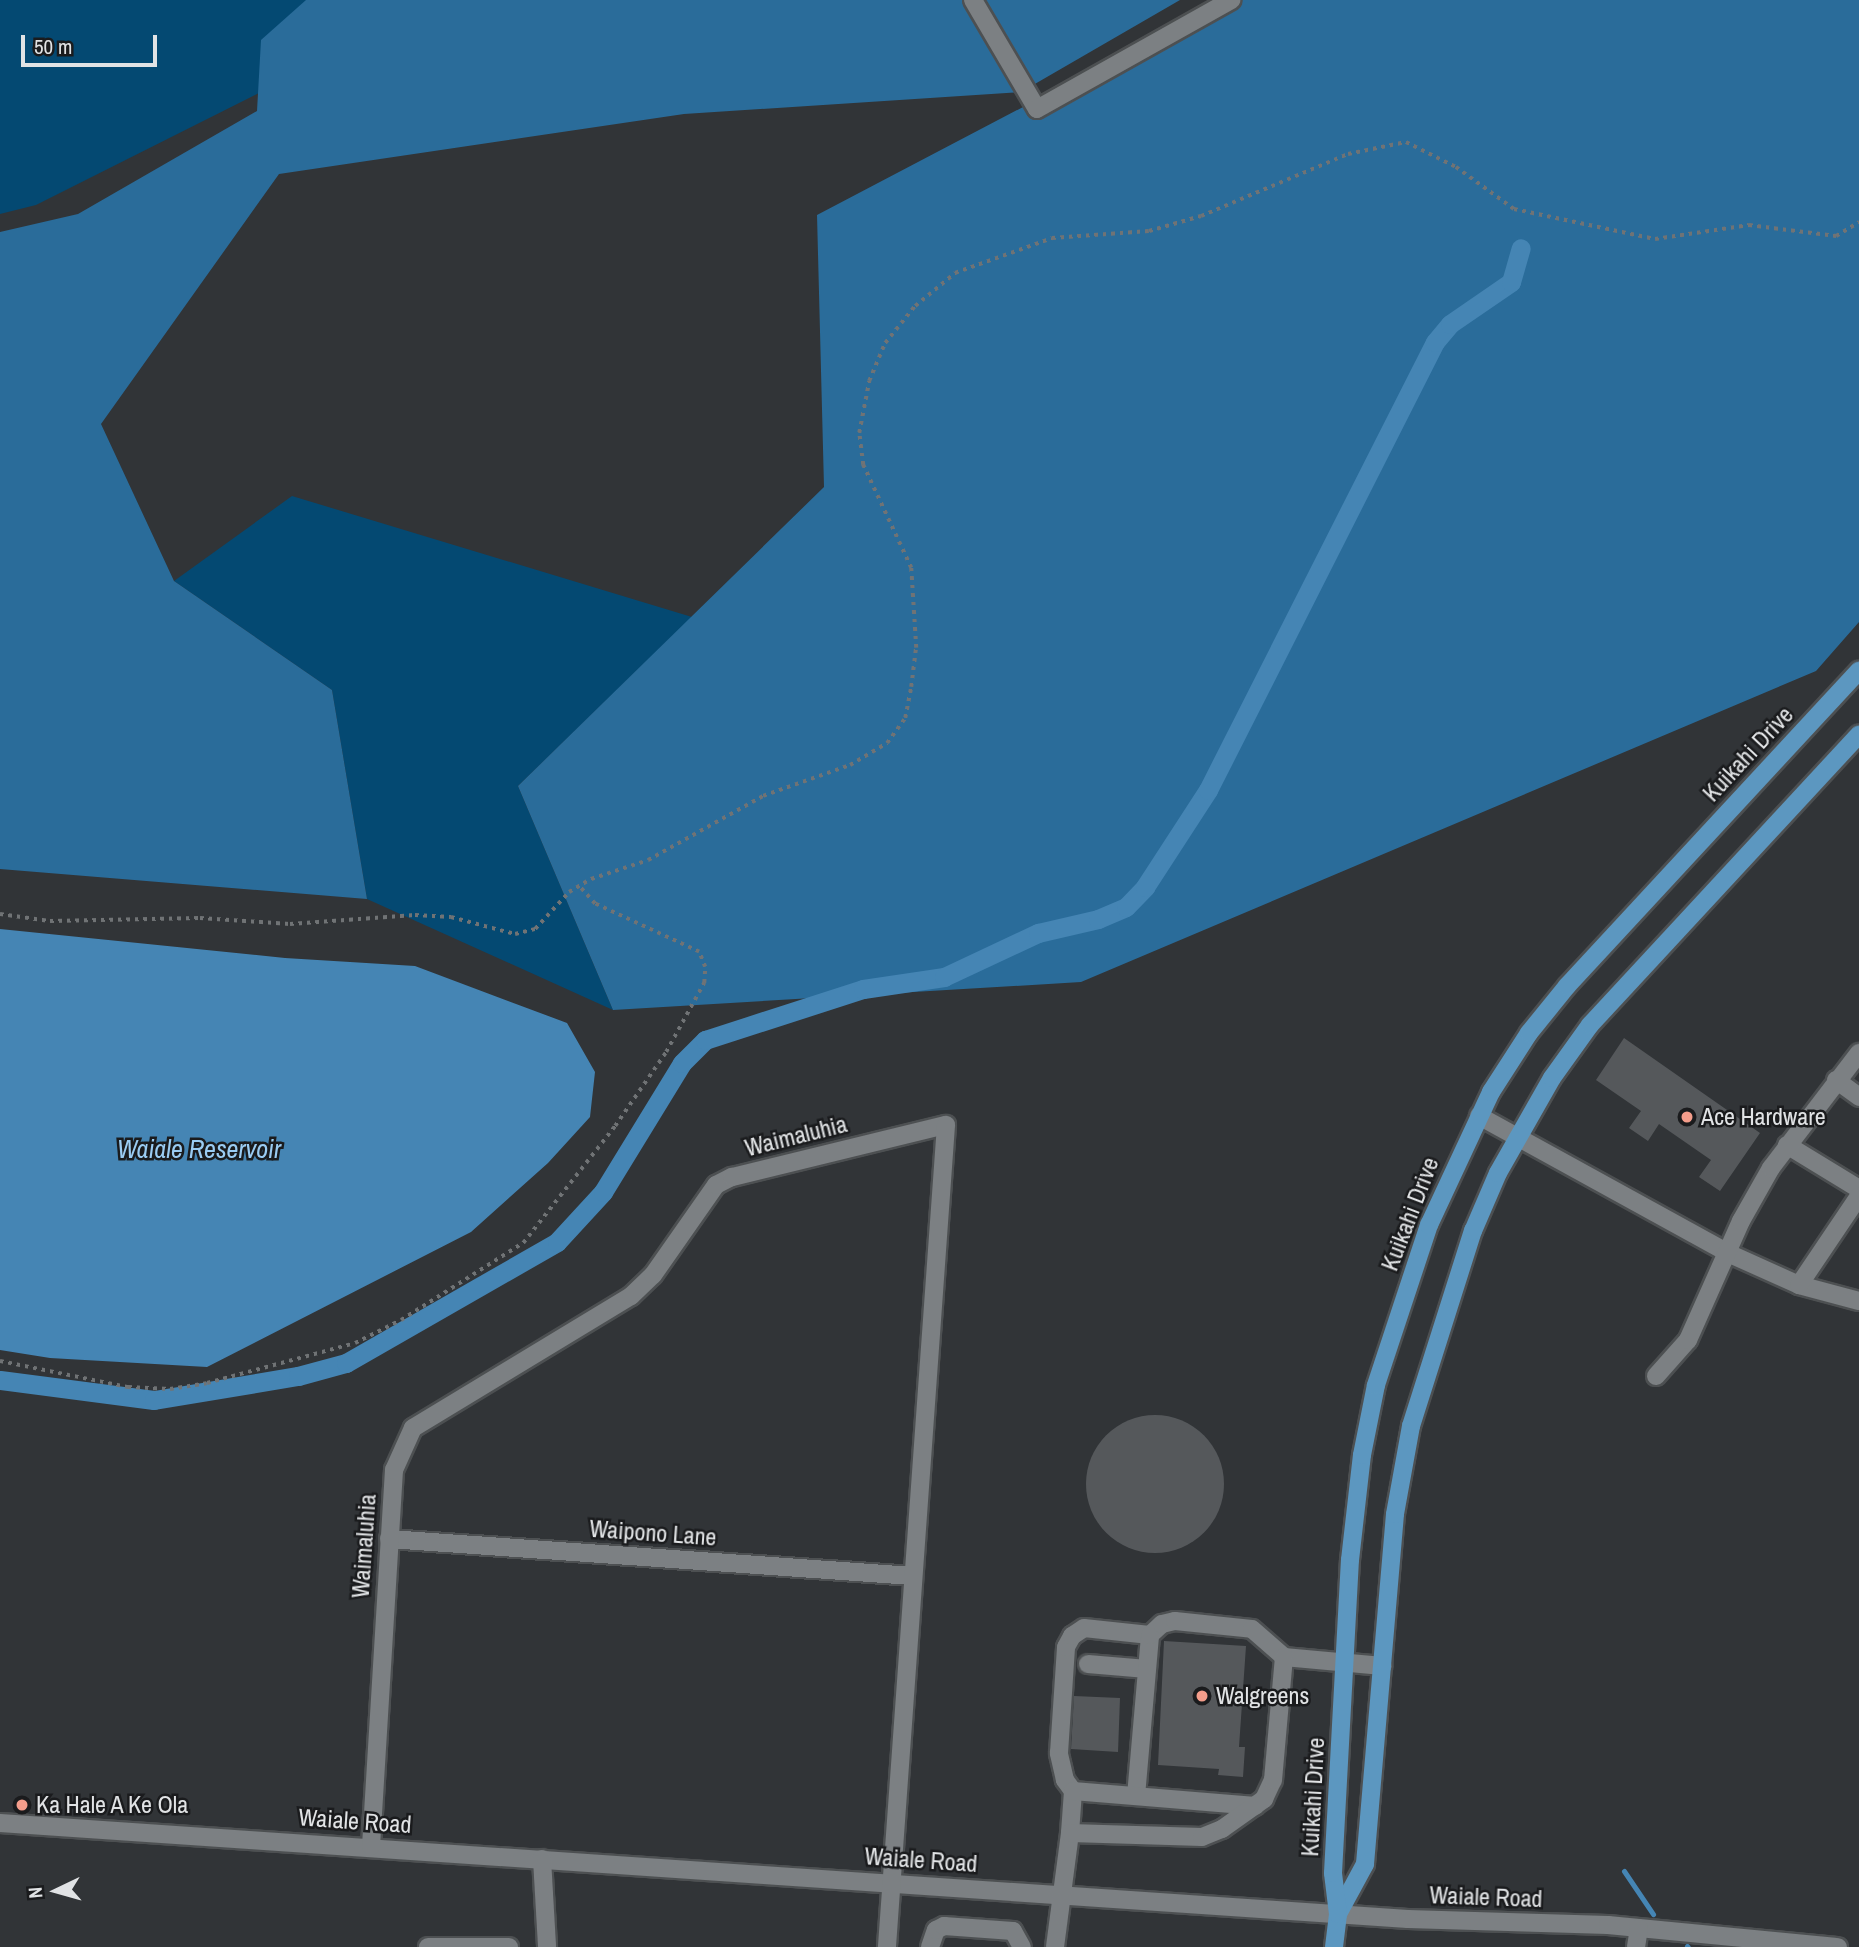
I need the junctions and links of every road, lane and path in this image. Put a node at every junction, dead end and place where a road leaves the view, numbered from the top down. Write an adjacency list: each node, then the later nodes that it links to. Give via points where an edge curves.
1 (973, 0): 2 (street, via 1037,109)
2 (1231, 0)
3 (1859, 222): 6 (path, via 1836,236 1749,225 1655,239 1514,209 1456,167 1406,142 1348,154 1202,216 1149,231 1052,238 955,273 915,306 885,343 869,381 859,433 863,465 911,568 916,648 905,718 887,743 850,765 763,796 648,860)
4 (1859, 671): 11 (main road, Kuikahi Drive, via 1567,986 1529,1033)
5 (1859, 735): 12 (main road, Kuikahi Drive, via 1598,1016)
6 (579, 886): 7 (path, via 535,929 515,934 451,917 415,915 290,924 200,918 50,922); 19 (path, via 595,904 699,953 705,967 704,983 666,1052 615,1126 523,1242 401,1320 355,1343 207,1384 170,1389 128,1387)
7 (0, 914)
8 (1859, 1053): 9 (street)
9 (1836, 1080): 10 (street); 13 (street)
10 (1859, 1097)
11 (1479, 1116): 12 (street); 25 (main road, Kuikahi Drive, via 1429,1225 1376,1385 1352,1547)
12 (1519, 1135): 16 (street); 27 (main road, Kuikahi Drive, via 1473,1231 1411,1426 1395,1514)
13 (1787, 1145): 14 (street); 16 (street, via 1741,1221)
14 (1859, 1189)
15 (1859, 1196): 17 (street)
16 (1730, 1254): 17 (street); 20 (street, via 1688,1340)
17 (1799, 1285): 18 (street)
18 (1859, 1301)
19 (0, 1361)
20 (1656, 1376)
21 (389, 1539): 22 (street, Waipono Lane); 22 (street, Waimaluhia, via 394,1470 413,1428 631,1296 653,1275 716,1185 732,1177 946,1125); 34 (street, Waimaluhia)
22 (913, 1576): 36 (street, Waimaluhia)
23 (1150, 1635): 24 (street, via 1162,1624 1175,1621 1238,1626 1261,1634); 28 (street); 29 (street, via 1096,1627 1072,1636 1063,1667 1059,1753 1065,1780)
24 (1284, 1657): 25 (street); 31 (street, via 1273,1780)
25 (1345, 1662): 27 (street); 38 (main road, Kuikahi Drive, via 1333,1873)
26 (1088, 1664): 28 (street)
27 (1383, 1666): 38 (main road, Kuikahi Drive, via 1365,1864)
28 (1147, 1669): 30 (street)
29 (1073, 1791): 30 (street); 33 (street)
30 (1136, 1796): 31 (street)
31 (1255, 1806): 33 (street, via 1202,1837)
32 (0, 1823): 34 (street, Waiale Road)
33 (1070, 1832): 37 (street)
34 (370, 1846): 35 (street, Waiale Road)
35 (542, 1859): 36 (street, Waiale Road); 43 (street)
36 (892, 1882): 37 (street, Waiale Road); 44 (street, Waimaluhia)
37 (1060, 1895): 38 (street, Waiale Road); 47 (street)
38 (1338, 1914): 39 (street, Waiale Road); 48 (main road, Kuikahi Drive)
39 (1639, 1928): 40 (street, Waiale Road); 49 (street)
40 (1681, 1939): 50 (street, Waiale Road)
41 (428, 1947): 42 (street)
42 (509, 1947)
43 (547, 1947)
44 (887, 1947)
45 (930, 1947): 46 (street, via 936,1930 944,1926 1013,1931)
46 (1022, 1947)
47 (1055, 1947)
48 (1334, 1947)
49 (1636, 1947)
50 (1838, 1947)

